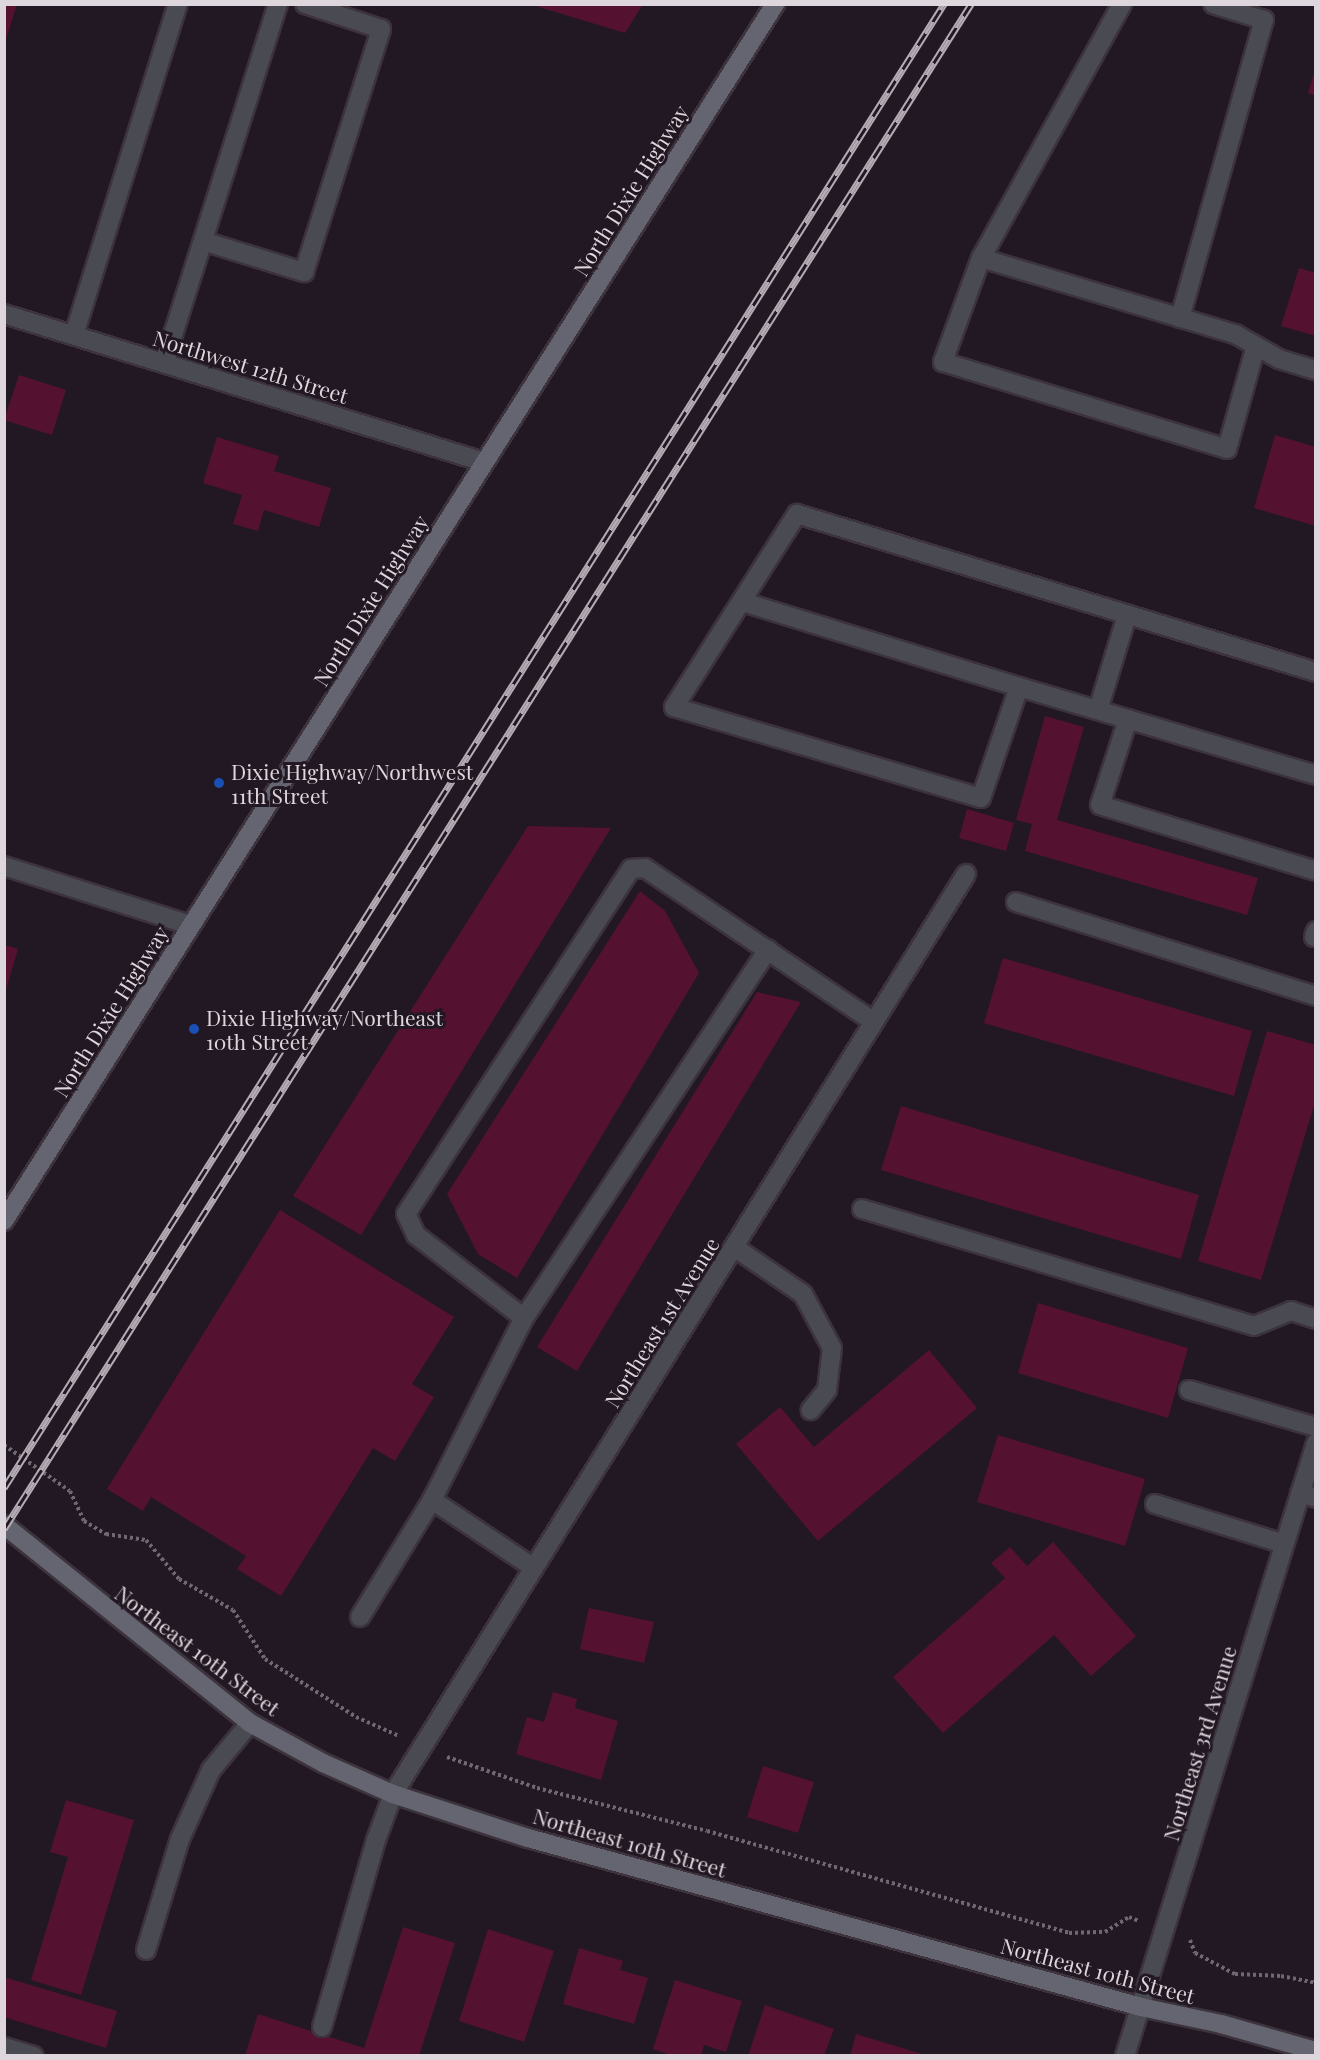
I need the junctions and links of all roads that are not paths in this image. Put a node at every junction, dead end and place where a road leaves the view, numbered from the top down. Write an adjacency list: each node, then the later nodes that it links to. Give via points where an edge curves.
1 (177, 4): 11 (street)
2 (278, 4): 7 (street)
3 (305, 4): 7 (street, via 381,29 304,272)
4 (775, 4): 15 (main road, North Dixie Highway)
5 (1122, 4): 8 (street)
6 (1213, 4): 10 (street, via 1264,20)
7 (203, 241): 13 (street)
8 (981, 258): 10 (street); 12 (street, via 943,362 1227,449)
9 (4, 314): 11 (street, Northwest 12th Street)
10 (1180, 318): 12 (street, via 1237,335)
11 (74, 335): 13 (street, Northwest 12th Street)
12 (1256, 346): 14 (street)
13 (164, 363): 15 (street, Northwest 12th Street)
14 (1316, 370)
15 (484, 462): 27 (main road, North Dixie Highway)
16 (743, 602): 17 (street, via 797,514); 19 (street); 19 (street, via 674,707 981,798)
17 (1127, 615): 18 (street); 20 (street)
18 (1316, 672)
19 (1019, 687): 20 (street)
20 (1098, 710): 21 (street)
21 (1128, 719): 22 (street); 24 (street, via 1100,805)
22 (1316, 775)
23 (4, 866): 27 (street)
24 (1316, 871)
25 (966, 874): 30 (street, Northeast 1st Avenue)
26 (1016, 902): 29 (street)
27 (190, 925): 32 (main road, North Dixie Highway)
28 (768, 950): 30 (street); 34 (street); 34 (street, via 645,868 631,869 406,1214 416,1235)
29 (1316, 996)
30 (874, 1022): 33 (street, Northeast 1st Avenue)
31 (862, 1209): 35 (street, via 1254,1326 1291,1311)
32 (4, 1221)
33 (734, 1247): 37 (street, via 803,1294 832,1348 827,1390); 45 (street, Northeast 1st Avenue)
34 (524, 1318): 41 (street)
35 (1316, 1319)
36 (1189, 1390): 38 (street)
37 (811, 1410)
38 (1316, 1427)
39 (1316, 1443): 40 (street, Northeast 3rd Avenue)
40 (1308, 1495): 44 (street, Northeast 3rd Avenue)
41 (432, 1500): 45 (street); 46 (street)
42 (1155, 1504): 44 (street)
43 (4, 1525): 47 (main road, Northeast 10th Street)
44 (1284, 1544): 50 (street, Northeast 3rd Avenue)
45 (534, 1568): 48 (street, Northeast 1st Avenue)
46 (360, 1617)
47 (250, 1723): 48 (main road, Northeast 10th Street, via 323,1763); 49 (street, via 211,1770 180,1839)
48 (393, 1794): 50 (main road, Northeast 10th Street, via 518,1834); 51 (street, Northeast 1st Avenue)
49 (146, 1950)
50 (1141, 2007): 53 (main road, Northeast 10th Street, via 1221,2024); 55 (street, Northeast 3rd Avenue)
51 (322, 2027)
52 (4, 2047): 54 (street)
53 (1316, 2051)
54 (34, 2055)
55 (1125, 2055)

